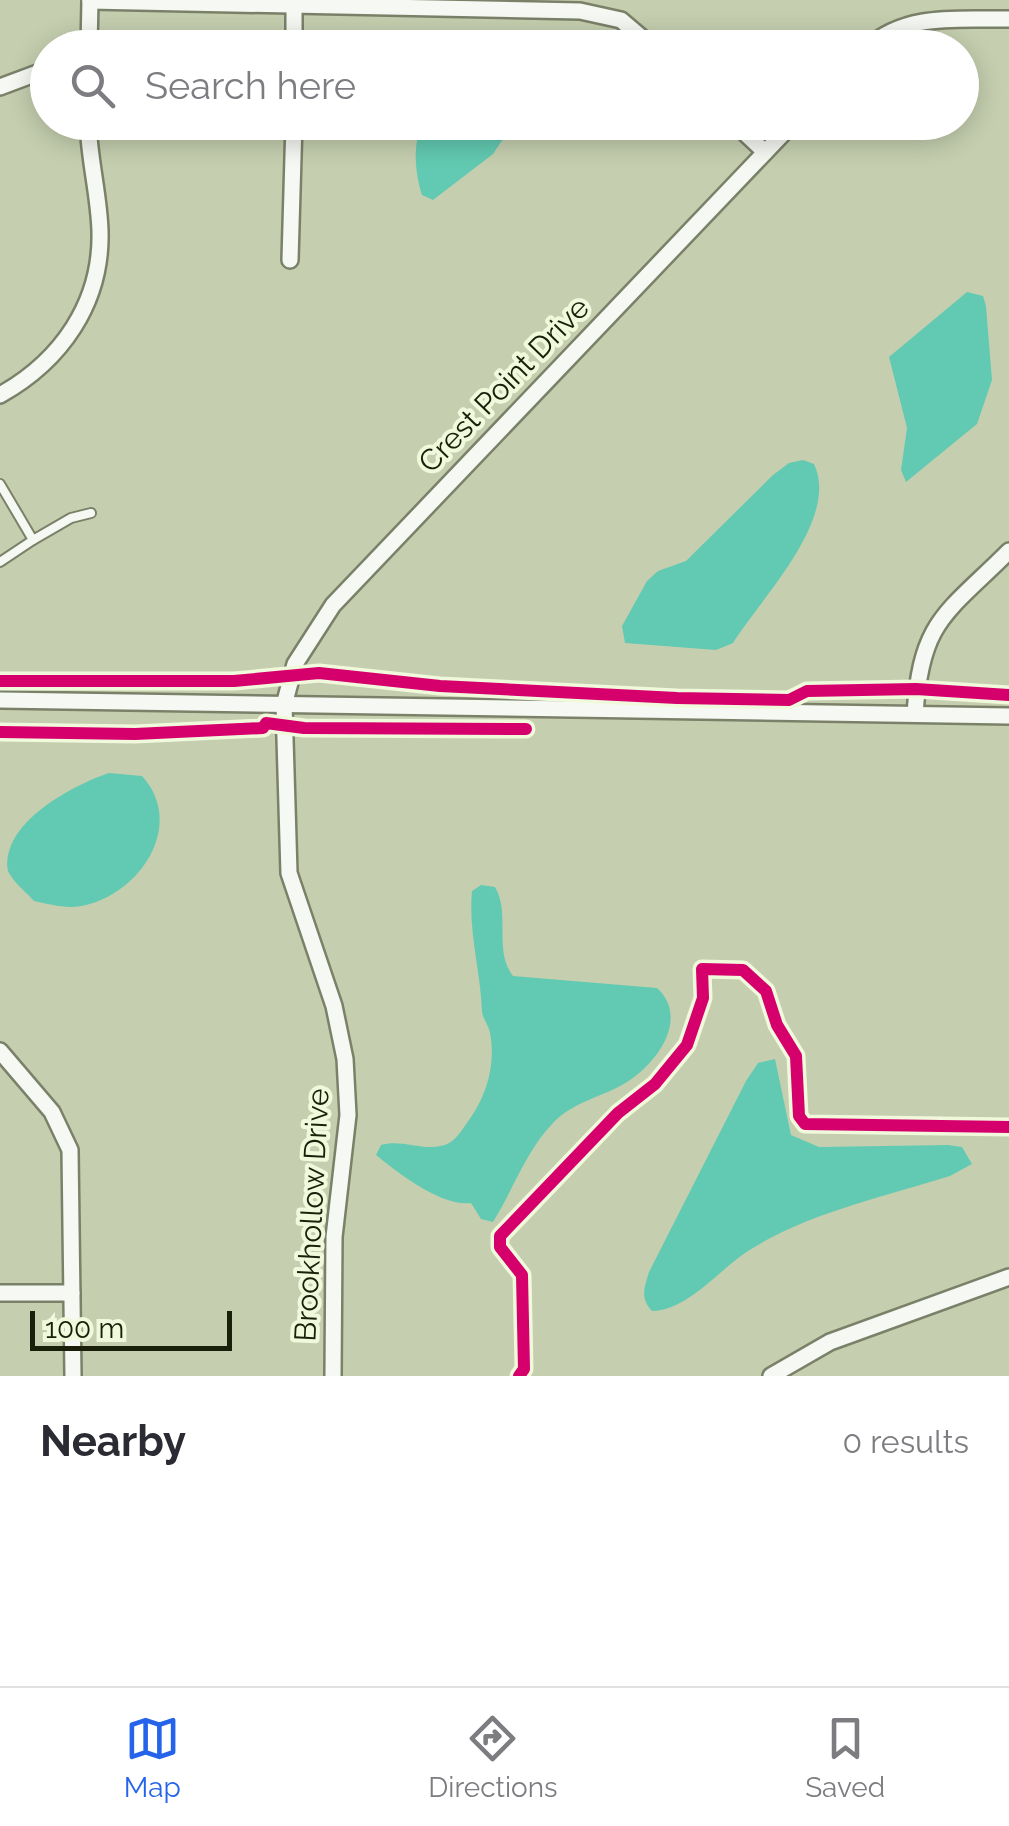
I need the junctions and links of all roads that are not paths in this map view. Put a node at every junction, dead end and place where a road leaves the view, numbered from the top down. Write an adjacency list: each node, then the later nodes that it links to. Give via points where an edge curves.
1 (90, 1): 2 (street); 4 (street)
2 (294, 5): 5 (street); 6 (street, via 596,12)
3 (1009, 19): 7 (street, via 924,20)
4 (89, 30)
5 (294, 30)
6 (633, 30)
7 (890, 30)
8 (30, 76): 9 (street)
9 (0, 87)
10 (90, 140): 16 (street, via 100,235 92,291 59,350)
11 (293, 140): 15 (street)
12 (752, 140): 14 (street)
13 (776, 140): 14 (street, Crest Point Drive)
14 (764, 152): 23 (street, Crest Point Drive, via 333,605 295,664)
15 (290, 260)
16 (0, 394)
17 (0, 484): 19 (lane)
18 (92, 514): 19 (lane)
19 (33, 540): 21 (lane)
20 (1009, 551): 24 (street, via 930,633 920,659)
21 (0, 562)
22 (0, 700): 23 (street)
23 (284, 705): 24 (street); 31 (street, Brookhollow Drive, via 289,873 345,1059 348,1115 334,1237)
24 (915, 714): 25 (street)
25 (1009, 716)
26 (0, 1051): 28 (street, via 52,1112 70,1150)
27 (1009, 1277): 32 (street, via 841,1338)
28 (72, 1293): 29 (street); 30 (street)
29 (0, 1294)
30 (73, 1376)
31 (333, 1376)
32 (772, 1376)

